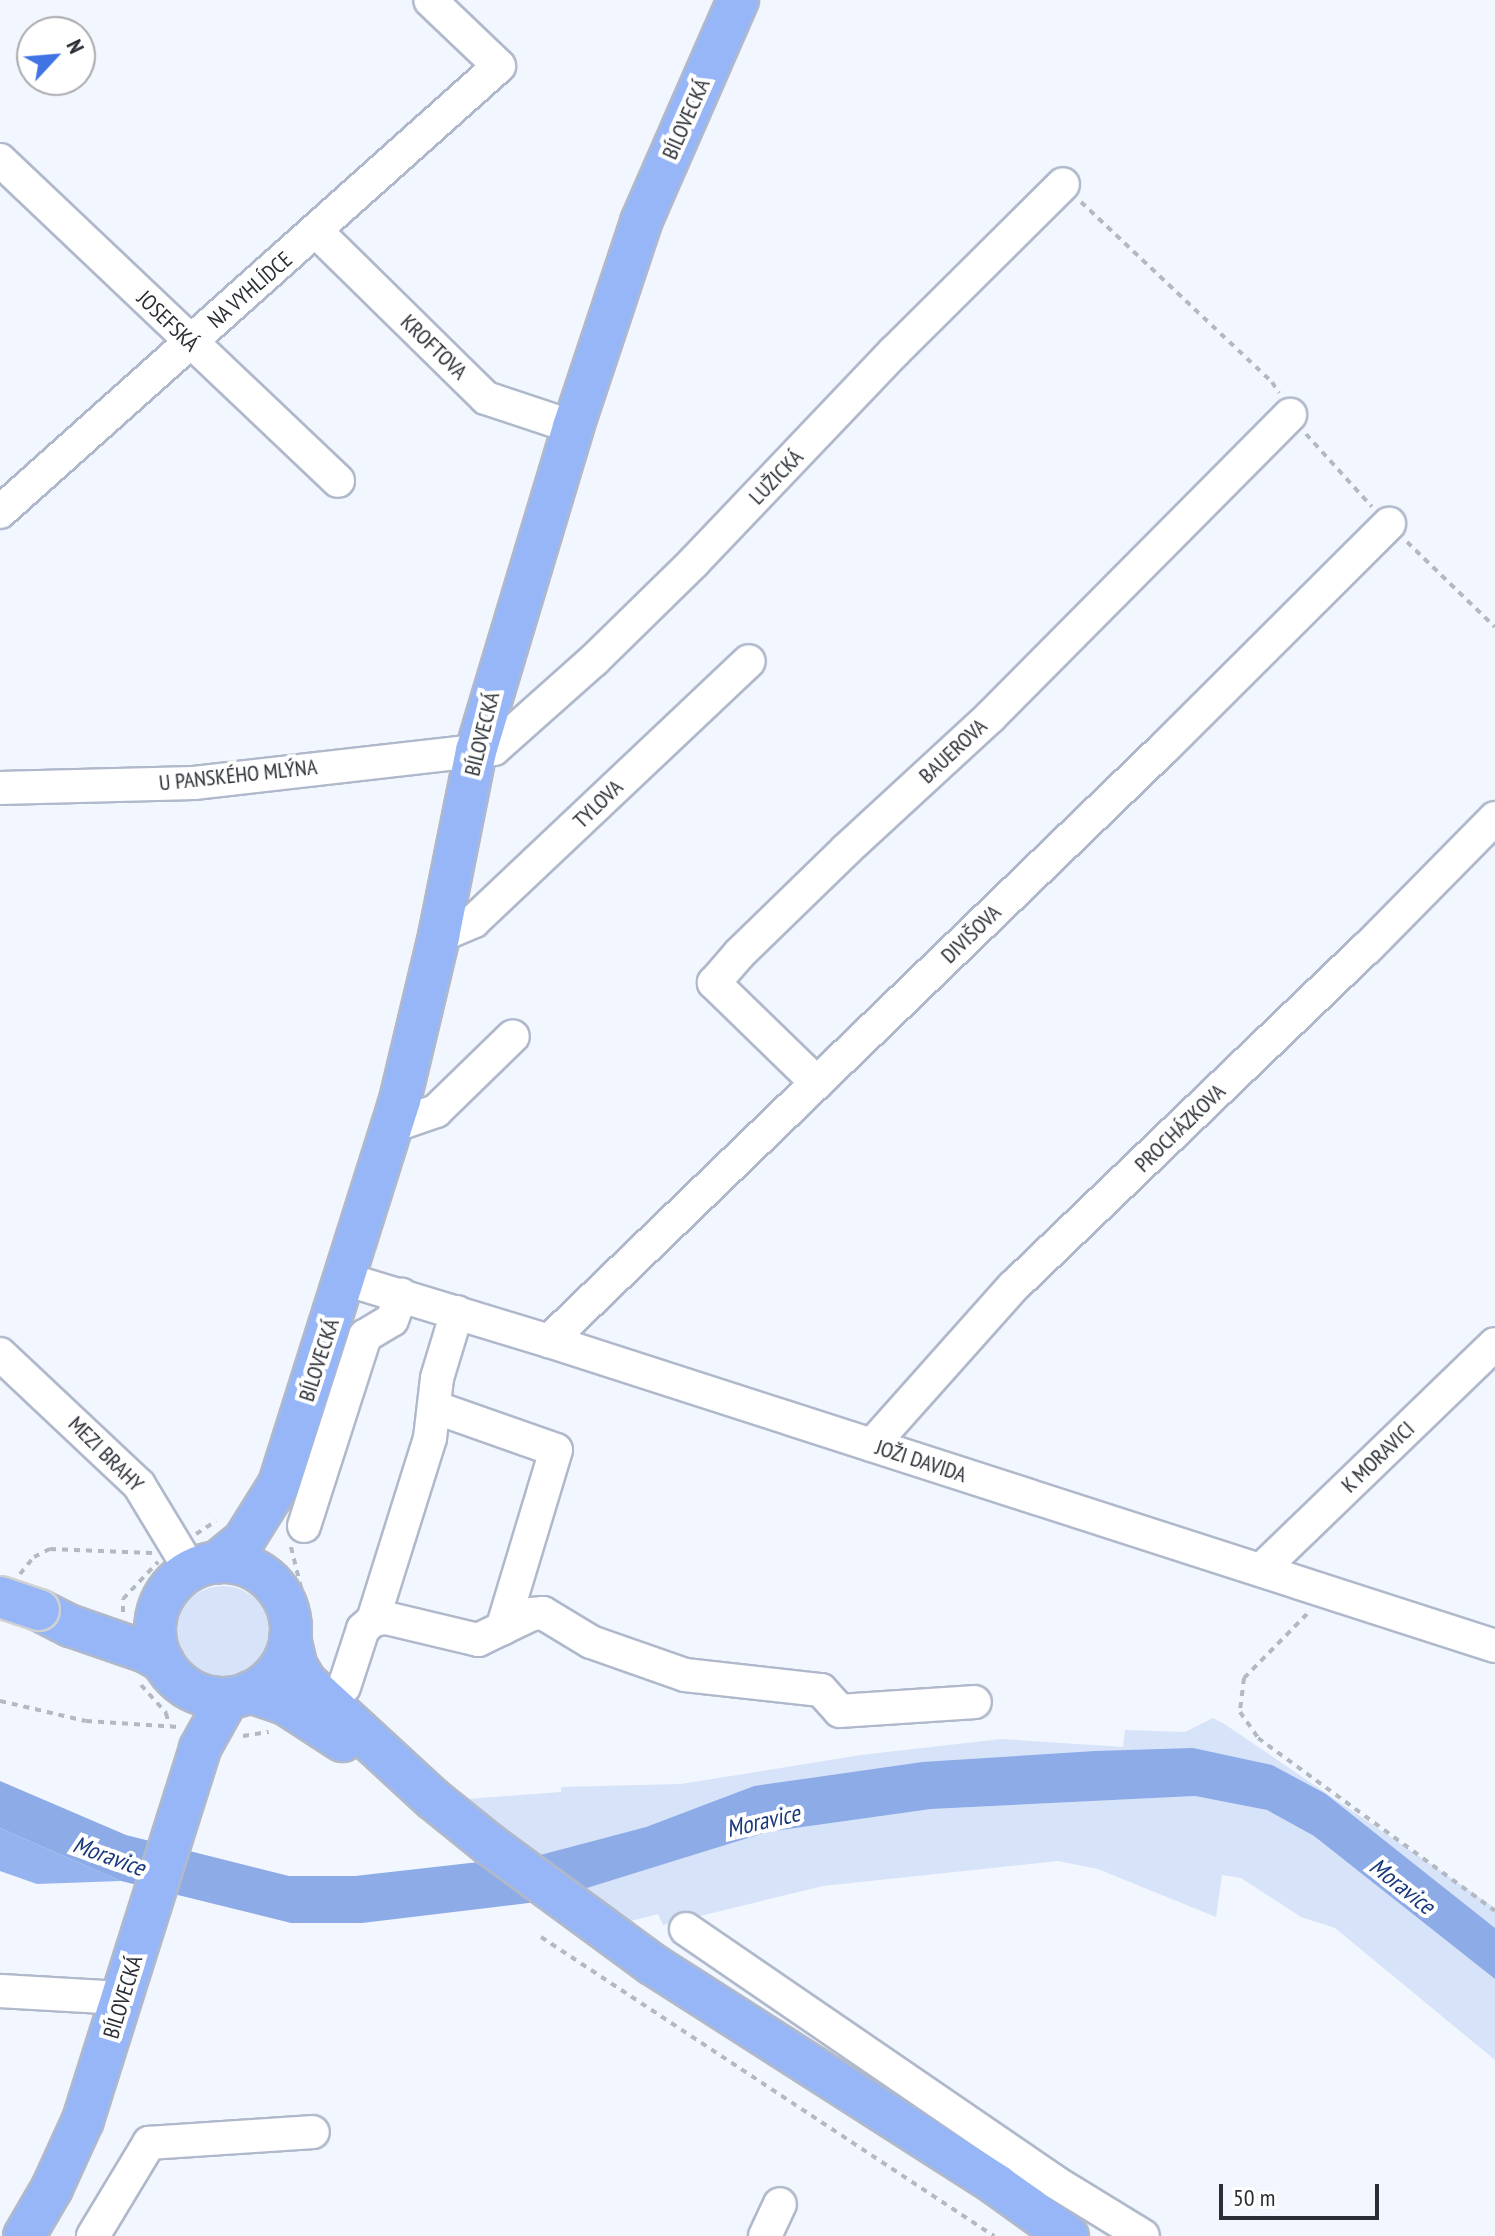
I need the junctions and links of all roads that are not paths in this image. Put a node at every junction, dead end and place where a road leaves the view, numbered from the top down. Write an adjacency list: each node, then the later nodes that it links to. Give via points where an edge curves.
1 (430, 0): 5 (street, NA VYHLÍDCE, via 499,66)
2 (738, 0): 8 (main road, BÍLOVECKÁ, via 641,222)
3 (0, 160): 6 (street, JOSEFSKÁ)
4 (1063, 184): 13 (street, LUŽICKÁ, via 594,660 507,740 494,749)
5 (317, 232): 6 (street, NA VYHLÍDCE); 8 (street, KROFTOVA, via 486,398)
6 (191, 343): 9 (street, JOSEFSKÁ); 10 (street, NA VYHLÍDCE)
7 (1290, 415): 18 (street, BAUEROVA, via 990,717 836,859 714,983)
8 (573, 427): 13 (main road, BÍLOVECKÁ)
9 (338, 481)
10 (0, 512)
11 (1389, 524): 18 (street, DIVIŠOVA)
12 (749, 661): 16 (street, TYLOVA, via 474,921)
13 (476, 751): 14 (street, U PANSKÉHO MLÝNA, via 194,783); 16 (main road, BÍLOVECKÁ)
14 (0, 788)
15 (1495, 818): 27 (street, PROCHÁZKOVA, via 1013,1287)
16 (439, 936): 19 (main road, BÍLOVECKÁ)
17 (513, 1036): 19 (street, via 436,1111)
18 (817, 1083): 23 (street, DIVIŠOVA)
19 (393, 1126): 20 (main road, BÍLOVECKÁ)
20 (345, 1279): 21 (street, JOŽI DAVIDA); 28 (main road, BÍLOVECKÁ)
21 (401, 1295): 22 (street, JOŽI DAVIDA); 29 (street, via 392,1320 365,1336)
22 (457, 1312): 23 (street, JOŽI DAVIDA); 26 (street)
23 (549, 1341): 27 (street, JOŽI DAVIDA)
24 (1495, 1344): 31 (street, K MORAVICI)
25 (0, 1354): 30 (street, MEZI BRAHY, via 139,1485)
26 (434, 1407): 34 (street, via 430,1438); 36 (street, via 556,1450)
27 (872, 1445): 31 (street, JOŽI DAVIDA)
28 (279, 1484): 30 (main road, BÍLOVECKÁ, via 244,1540); 32 (main road, BÍLOVECKÁ, via 273,1566)
29 (304, 1526)
30 (186, 1566): 32 (main road, via 236,1564 255,1570); 35 (main road); 39 (main road, via 155,1630)
31 (1261, 1570): 38 (street, JOŽI DAVIDA)
32 (277, 1590): 37 (main road, BÍLOVECKÁ, via 287,1608)
33 (19, 1596): 35 (main road, via 71,1626)
34 (373, 1620): 36 (street, via 386,1618 468,1640); 40 (street, via 363,1629)
35 (123, 1628): 39 (main road)
36 (502, 1629): 41 (street, via 543,1613 591,1642 685,1675 821,1690 840,1711)
37 (290, 1638): 39 (main road, via 277,1672); 42 (main road, BÍLOVECKÁ, via 306,1682)
38 (1495, 1646)
39 (208, 1686): 42 (main road, via 287,1705); 44 (main road, BÍLOVECKÁ, via 184,1737)
40 (344, 1687)
41 (975, 1702)
42 (433, 1799): 52 (main road, via 604,1930)
43 (686, 1929): 48 (street)
44 (126, 1989): 45 (street); 49 (main road, BÍLOVECKÁ, via 74,2143)
45 (0, 1991)
46 (313, 2132): 50 (street, via 149,2143)
47 (780, 2204): 51 (street)
48 (1131, 2232)
49 (24, 2236)
50 (93, 2236)
51 (765, 2236)
52 (1068, 2236)

